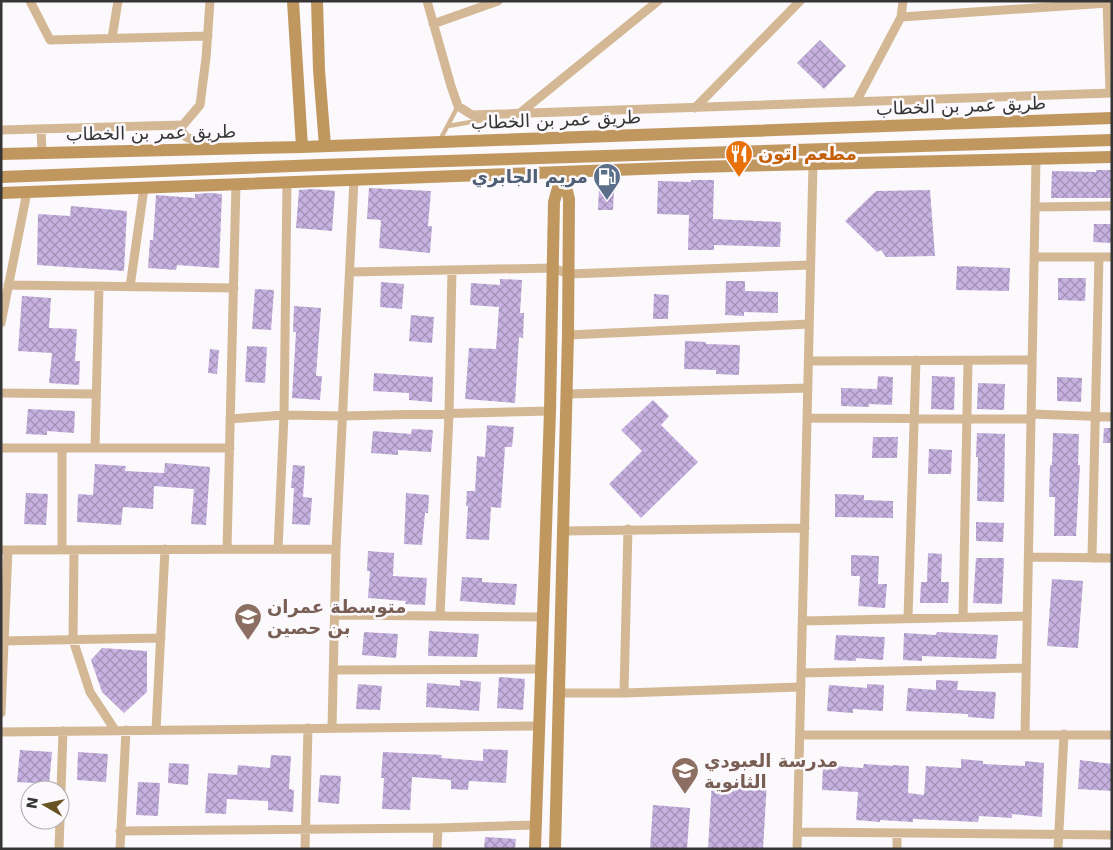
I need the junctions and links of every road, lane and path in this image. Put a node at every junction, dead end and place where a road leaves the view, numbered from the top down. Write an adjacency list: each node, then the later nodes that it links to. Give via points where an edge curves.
1 (30, 1): 16 (street, via 50,40)
2 (118, 1): 16 (street)
3 (210, 1): 15 (street)
4 (293, 1): 30 (street)
5 (317, 1): 29 (street)
6 (427, 1): 14 (street)
7 (498, 1): 14 (street)
8 (658, 1): 21 (street)
9 (800, 1): 20 (street)
10 (904, 1): 13 (street)
11 (1108, 2): 12 (street); 17 (street)
12 (1000, 5): 13 (street)
13 (901, 17): 18 (street)
14 (433, 24): 19 (street)
15 (208, 36): 16 (street); 23 (street, via 200,105 183,125)
16 (112, 38)
17 (1111, 93): 18 (street)
18 (856, 102): 20 (street)
19 (458, 106): 21 (street, via 472,115); 24 (lane)
20 (695, 108): 21 (street)
21 (520, 113): 24 (lane)
22 (1112, 118): 28 (street, طريق عمر بن الخطاب)
23 (177, 125): 25 (street); 32 (street, via 186,137)
24 (448, 126): 28 (lane)
25 (41, 129): 26 (street); 33 (street)
26 (1, 130)
27 (1112, 140): 31 (street, طريق عمر بن الخطاب)
28 (439, 142): 29 (street, طريق عمر بن الخطاب)
29 (325, 146): 30 (street, طريق عمر بن الخطاب)
30 (302, 147): 32 (street, طريق عمر بن الخطاب)
31 (898, 147): 37 (street, طريق عمر بن الخطاب); 38 (street)
32 (215, 149): 33 (street, طريق عمر بن الخطاب)
33 (42, 152): 34 (street, طريق عمر بن الخطاب)
34 (1, 154)
35 (1112, 157): 36 (street)
36 (1036, 159): 38 (street); 50 (street)
37 (463, 160): 41 (street); 42 (street, طريق عمر بن الخطاب)
38 (878, 163): 39 (street)
39 (813, 164): 40 (street); 54 (street)
40 (562, 173): 41 (street); 55 (street, via 554,202); 58 (street, via 569,199)
41 (535, 174): 43 (street)
42 (1, 177)
43 (354, 179): 44 (street); 57 (street)
44 (287, 183): 45 (street); 76 (street)
45 (236, 184): 46 (street); 62 (street)
46 (144, 188): 47 (street); 61 (street)
47 (27, 192): 48 (street); 59 (street)
48 (1, 193)
49 (1112, 206): 50 (street)
50 (1035, 207): 51 (street)
51 (1034, 256): 52 (street); 67 (street)
52 (1099, 257): 53 (street); 78 (street)
53 (1112, 257)
54 (810, 265): 58 (street); 64 (street)
55 (553, 268): 56 (street); 58 (street); 74 (street)
56 (452, 270): 57 (street); 75 (street)
57 (350, 272): 77 (street)
58 (569, 274): 65 (street)
59 (8, 286): 60 (street); 63 (street)
60 (99, 286): 61 (street); 72 (street)
61 (130, 287): 62 (street)
62 (234, 288): 82 (street)
63 (1, 322)
64 (809, 324): 65 (street); 68 (street)
65 (568, 335): 73 (street)
66 (916, 360): 68 (street); 69 (street); 83 (street)
67 (1032, 360): 69 (street); 79 (street)
68 (809, 361): 70 (street)
69 (968, 361): 84 (street)
70 (808, 388): 73 (street); 81 (street)
71 (1, 394): 72 (street)
72 (96, 394): 87 (street)
73 (567, 394): 91 (street)
74 (550, 412): 75 (street); 105 (street)
75 (449, 414): 77 (street); 103 (street)
76 (284, 415): 77 (street); 82 (street); 94 (street)
77 (343, 416): 95 (street)
78 (1095, 416): 79 (street); 80 (street); 100 (street)
79 (1031, 417): 84 (street); 99 (street)
80 (1112, 417)
81 (807, 418): 83 (street); 89 (street)
82 (230, 419): 88 (street)
83 (913, 419): 84 (street); 107 (street)
84 (966, 419): 106 (street)
85 (1, 448): 86 (street)
86 (62, 448): 87 (street); 97 (street)
87 (94, 448): 88 (street)
88 (230, 448): 93 (street)
89 (804, 528): 90 (street); 108 (street)
90 (628, 530): 91 (street); 118 (street)
91 (563, 531): 117 (street)
92 (166, 549): 93 (street); 98 (street); 109 (street)
93 (227, 549): 94 (street)
94 (278, 549): 95 (street)
95 (336, 549): 102 (street)
96 (4, 550): 97 (street); 111 (street)
97 (62, 550): 98 (street)
98 (74, 550): 110 (street)
99 (1029, 557): 100 (street); 104 (street)
100 (1092, 558): 101 (street)
101 (1112, 558)
102 (335, 615): 103 (street); 114 (street)
103 (440, 616): 105 (street)
104 (1027, 616): 106 (street); 112 (street)
105 (542, 617): 113 (street)
106 (963, 617): 107 (street)
107 (908, 618): 108 (street)
108 (803, 621): 115 (street)
109 (161, 638): 110 (street); 125 (street)
110 (73, 640): 111 (street); 123 (street, via 90,692)
111 (3, 642): 119 (street)
112 (1026, 668): 115 (street); 128 (street)
113 (541, 669): 114 (street); 120 (street)
114 (334, 670): 122 (street)
115 (802, 673): 116 (street)
116 (801, 687): 118 (street); 130 (street)
117 (558, 693): 118 (street); 145 (street)
118 (624, 693)
119 (1, 713)
120 (539, 726): 122 (street); 132 (street)
121 (308, 728): 122 (street); 125 (street); 133 (street)
122 (332, 728)
123 (115, 730): 124 (street); 126 (street)
124 (126, 730): 125 (street); 135 (street)
125 (156, 730)
126 (63, 731): 127 (street); 140 (street)
127 (1, 732)
128 (1025, 734): 129 (street); 130 (street)
129 (1064, 734): 131 (street); 138 (street)
130 (800, 735): 136 (street)
131 (1112, 735)
132 (536, 825): 134 (street); 144 (street)
133 (306, 828): 134 (street); 135 (street); 142 (street)
134 (438, 828): 143 (street)
135 (120, 831): 141 (street)
136 (798, 832): 137 (street); 146 (street)
137 (897, 833): 138 (street); 147 (street)
138 (1059, 835): 139 (street); 148 (street)
139 (1112, 835)
140 (59, 849)
141 (120, 849)
142 (305, 849)
143 (437, 849)
144 (535, 849)
145 (555, 849)
146 (797, 849)
147 (897, 849)
148 (1058, 849)

